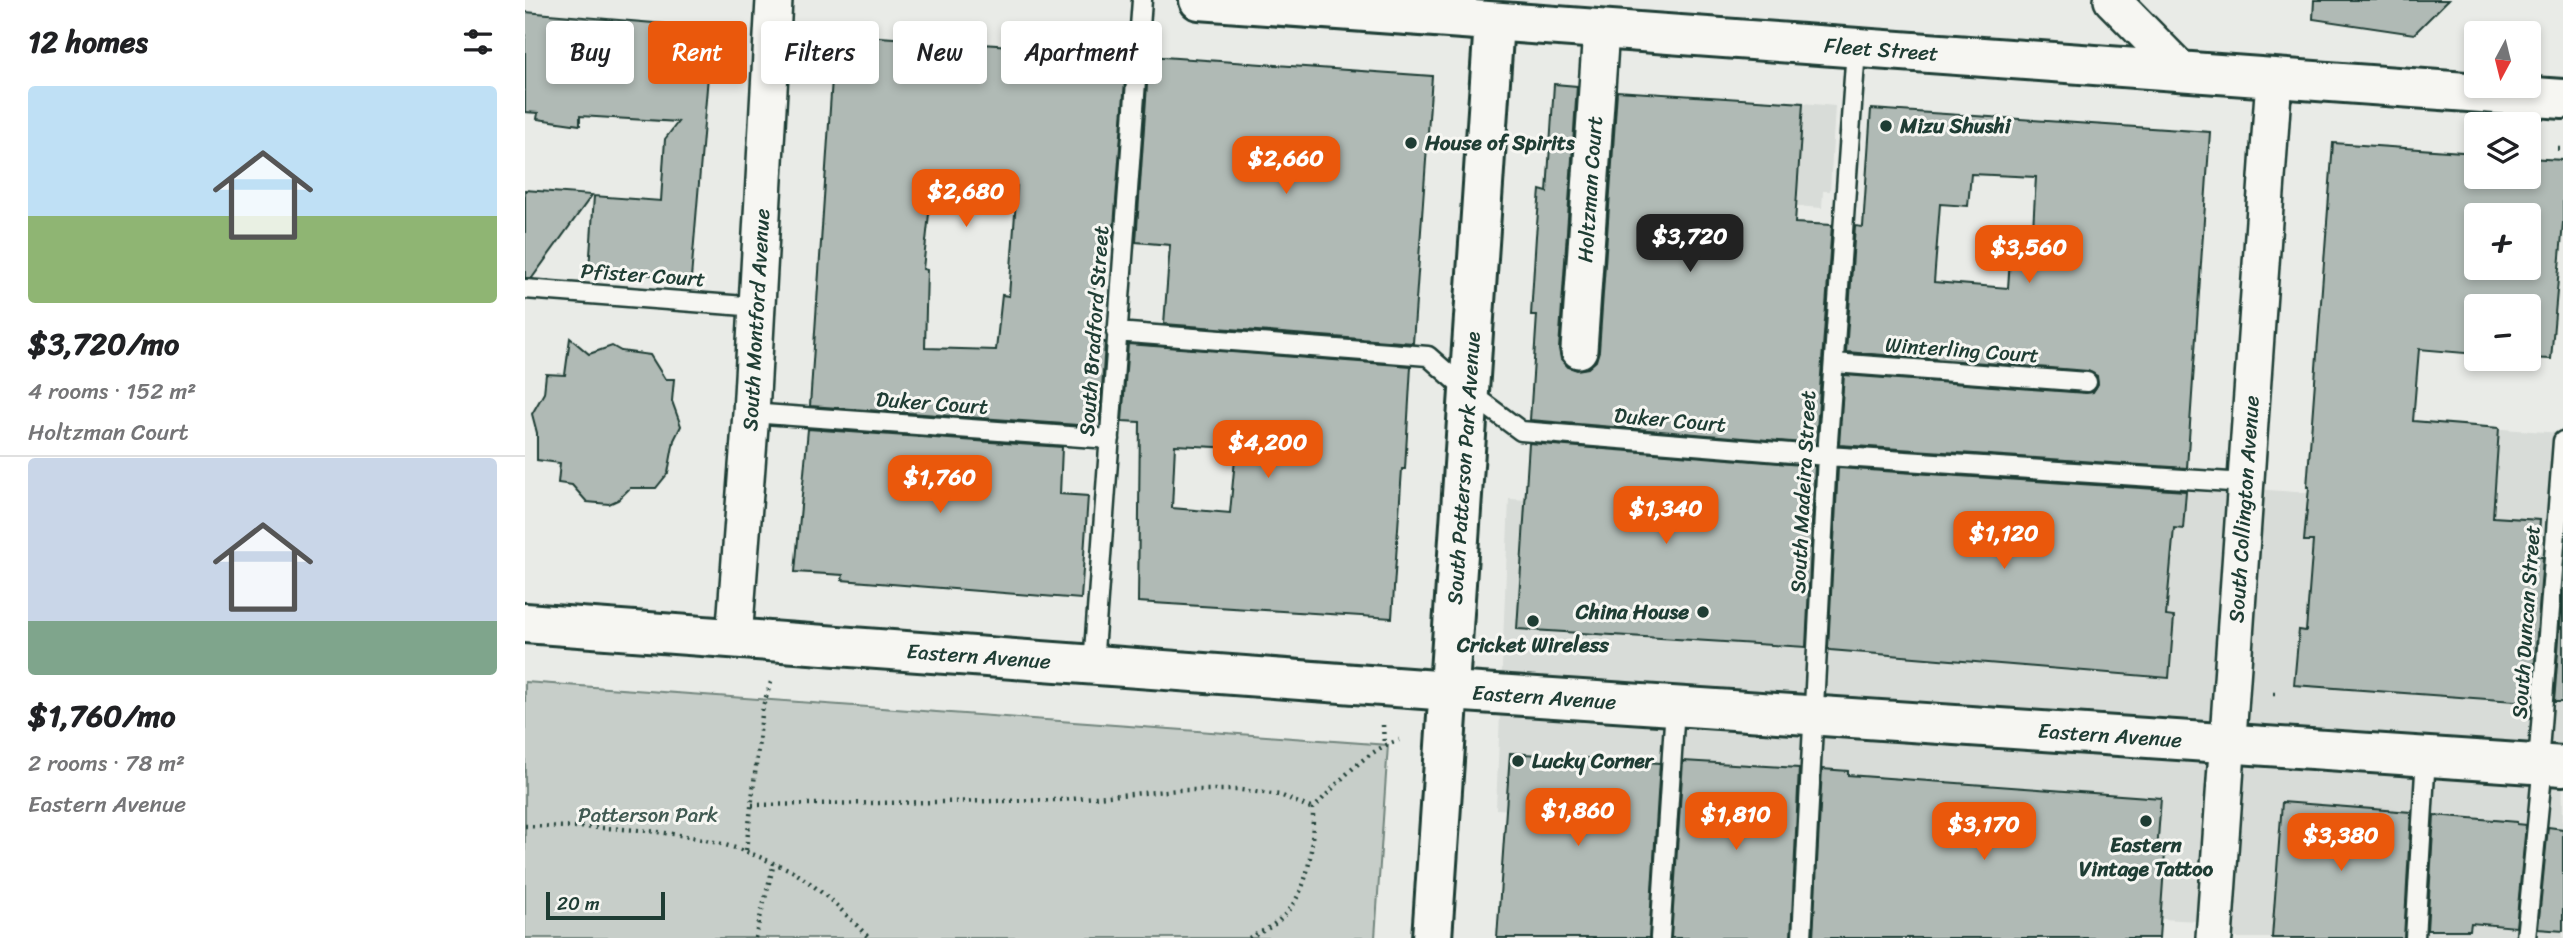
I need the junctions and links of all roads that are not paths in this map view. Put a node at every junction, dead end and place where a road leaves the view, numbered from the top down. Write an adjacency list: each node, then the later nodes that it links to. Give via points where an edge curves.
1 (774, 0): 12 (street, South Montford Avenue)
2 (1142, 0): 13 (lane, South Bradford Street)
3 (1199, 0): 5 (street, Fleet Street)
4 (2112, 0): 8 (street)
5 (1495, 11): 6 (street, Fleet Street); 17 (street, South Patterson Park Avenue)
6 (1601, 30): 7 (street, Fleet Street); 14 (street, Holtzman Court)
7 (1856, 48): 8 (street, Fleet Street); 15 (lane, South Madeira Street)
8 (2183, 72): 9 (street, Fleet Street)
9 (2274, 78): 10 (street, Fleet Street); 22 (street, South Collington Avenue)
10 (2563, 99)
11 (525, 289): 12 (lane, Pfister Court)
12 (758, 307): 18 (street, South Montford Avenue)
13 (1116, 332): 17 (lane, Duker Court, via 1428,356); 19 (lane, South Bradford Street)
14 (1579, 350)
15 (1834, 363): 16 (lane, Winterling Court); 21 (lane, South Madeira Street)
16 (2087, 382)
17 (1470, 393): 21 (lane, Duker Court, via 1521,431); 26 (street, South Patterson Park Avenue)
18 (751, 413): 19 (lane, Duker Court); 24 (street, South Montford Avenue)
19 (1110, 439): 25 (lane, South Bradford Street)
20 (2563, 441): 31 (lane, South Duncan Street)
21 (1827, 456): 22 (lane, Duker Court); 28 (lane, South Madeira Street)
22 (2246, 482): 29 (street, South Collington Avenue)
23 (525, 623): 24 (street, Eastern Avenue)
24 (734, 639): 25 (street, Eastern Avenue)
25 (1093, 665): 26 (street, Eastern Avenue)
26 (1450, 691): 27 (street, Eastern Avenue); 32 (street, South Patterson Park Avenue)
27 (1675, 707): 28 (street, Eastern Avenue); 33 (lane)
28 (1814, 716): 29 (street, Eastern Avenue); 34 (lane, South Madeira Street)
29 (2228, 743): 30 (street, Eastern Avenue); 35 (street, South Collington Avenue)
30 (2426, 757): 31 (street, Eastern Avenue); 36 (lane)
31 (2548, 764): 37 (lane, South Duncan Street)
32 (1432, 938)
33 (1660, 938)
34 (1802, 938)
35 (2214, 938)
36 (2415, 938)
37 (2526, 938)

